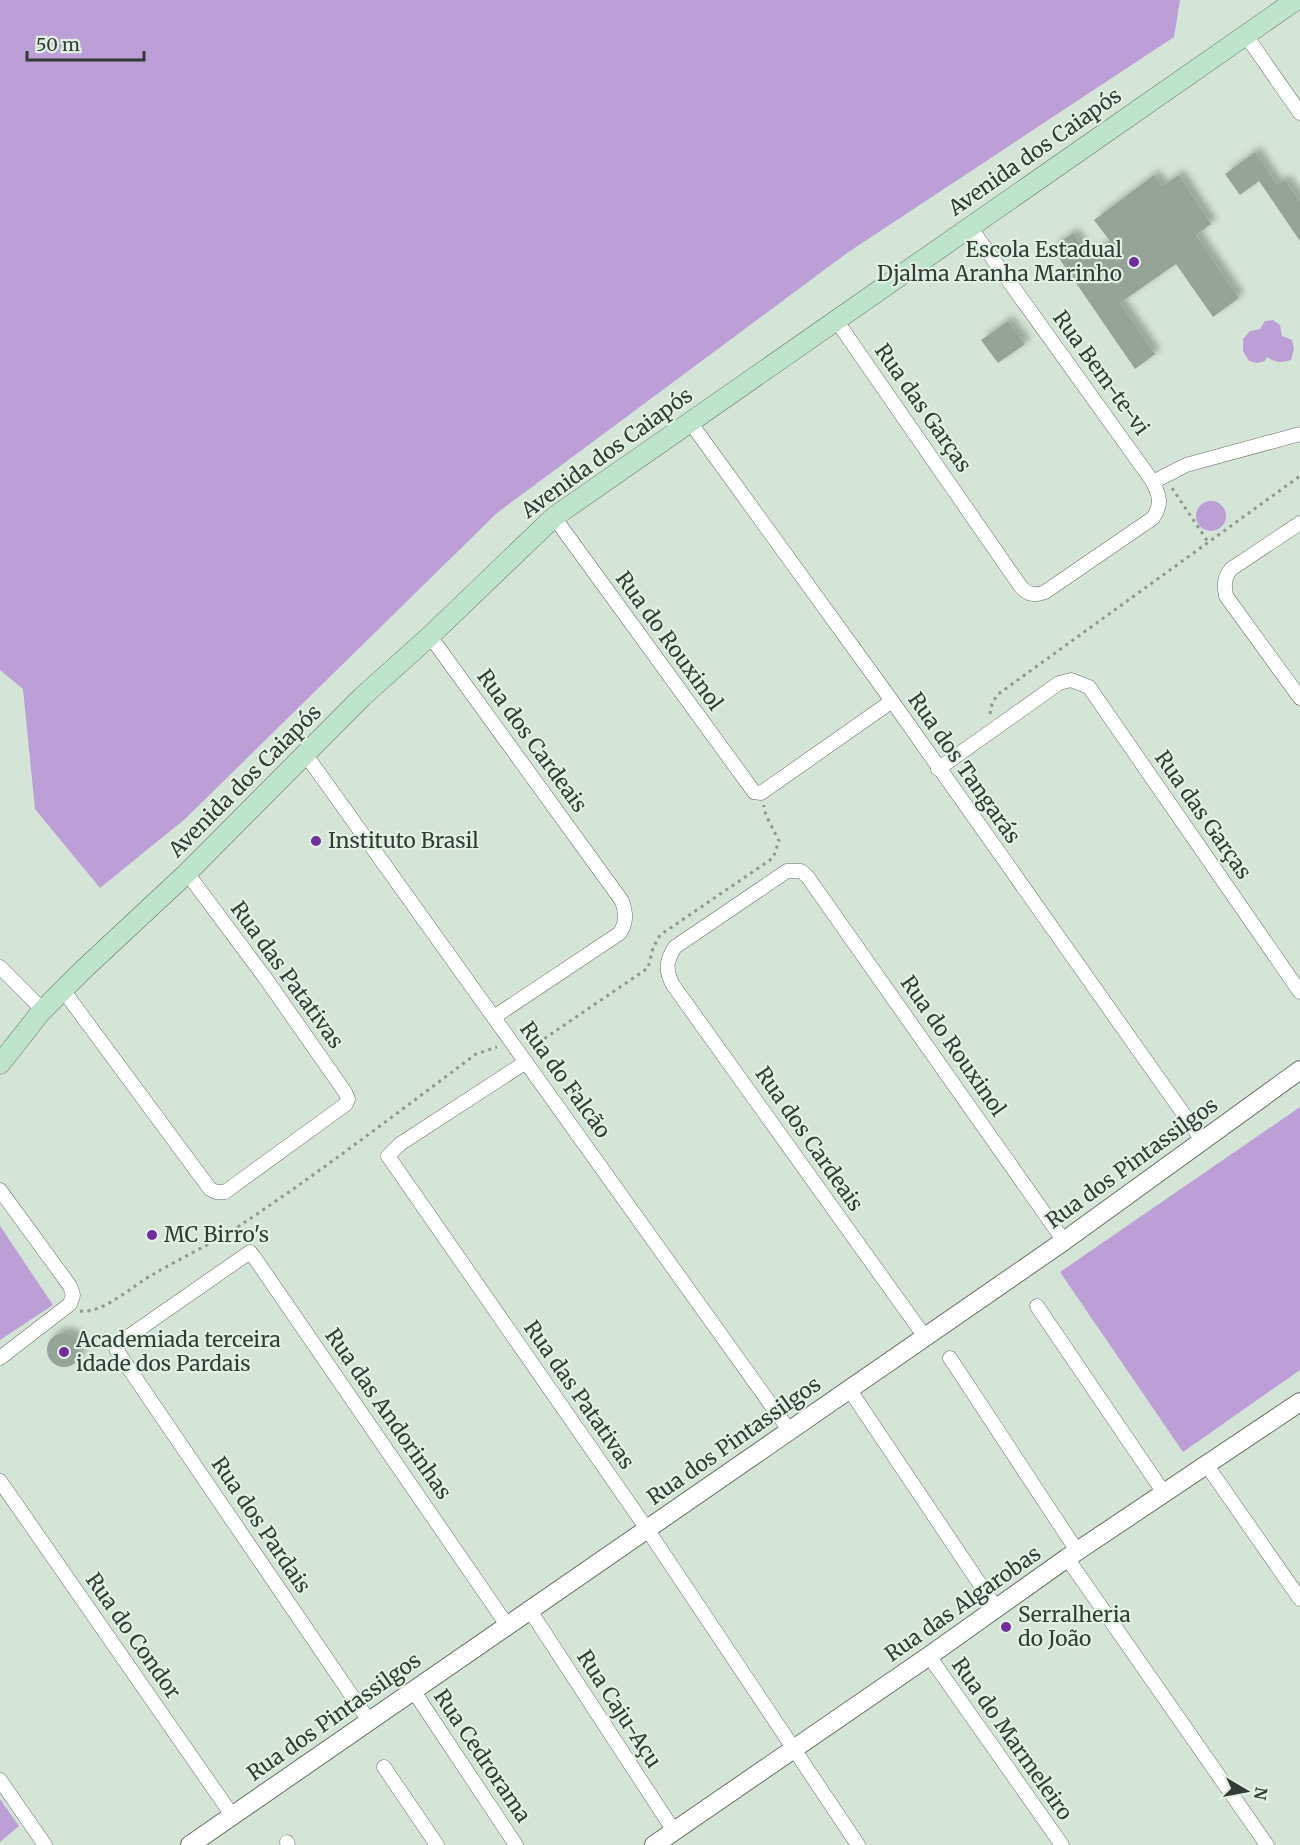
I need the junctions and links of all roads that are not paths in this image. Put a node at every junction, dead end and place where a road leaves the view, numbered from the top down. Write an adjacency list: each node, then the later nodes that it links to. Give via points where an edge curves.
1 (1296, 0): 2 (main road, Avenida dos Caiapós)
2 (1245, 34): 3 (street); 4 (main road, Avenida dos Caiapós)
3 (1300, 113)
4 (970, 227): 5 (main road, Avenida dos Caiapós); 8 (street, Rua Bem-te-vi)
5 (836, 320): 6 (main road, Avenida dos Caiapós); 10 (street, Rua das Garças, via 1029,594 1045,592)
6 (690, 422): 9 (main road, Avenida dos Caiapós); 14 (street, Rua dos Tangarás)
7 (1300, 434): 8 (street, via 1186,465)
8 (1159, 479): 10 (street, Rua Bem-te-vi, via 1161,500)
9 (554, 517): 12 (main road, Avenida dos Caiapós); 14 (street, Rua do Rouxinol, via 754,792 761,793)
10 (1153, 518)
11 (1300, 523): 13 (street, via 1225,577 1226,596)
12 (430, 636): 15 (main road, Avenida dos Caiapós, via 362,697); 23 (street, Rua dos Cardeais, via 622,901 626,913 620,933)
13 (1300, 698)
14 (892, 701): 16 (street, Rua dos Tangarás)
15 (306, 755): 17 (main road, Avenida dos Caiapós); 23 (street, Rua do Falcão)
16 (938, 769): 21 (street, Rua das Garças, via 1059,683 1071,680 1089,687); 27 (street, Rua dos Tangarás)
17 (187, 873): 20 (main road, Avenida dos Caiapós); 20 (street, Rua das Patativas, via 345,1092 346,1104 225,1192 216,1192)
18 (666, 963): 29 (street, Rua do Rouxinol, via 675,947 787,872 801,871); 31 (street, Rua dos Cardeais, via 673,985)
19 (0, 968): 22 (street)
20 (63, 990): 22 (main road, Avenida dos Caiapós)
21 (1300, 992)
22 (43, 1010): 25 (main road, Avenida dos Caiapós)
23 (494, 1017): 24 (street, Rua do Falcão)
24 (526, 1062): 37 (street, Rua do Falcão); 41 (street, Rua das Patativas, via 400,1144 388,1156)
25 (0, 1064)
26 (1300, 1070): 27 (street, Rua dos Pintassilgos)
27 (1202, 1140): 29 (street, Rua dos Pintassilgos)
28 (0, 1190): 33 (street, via 73,1295 70,1304)
29 (1064, 1241): 31 (street, Rua dos Pintassilgos)
30 (1037, 1306): 40 (street)
31 (924, 1337): 35 (street, Rua dos Pintassilgos)
32 (118, 1352): 46 (street, Rua das Andorinhas, via 122,1341 250,1252); 49 (street, Rua dos Pardais)
33 (0, 1358)
34 (950, 1358): 42 (street)
35 (849, 1389): 37 (street, Rua dos Pintassilgos); 44 (street)
36 (1300, 1402): 38 (street, Rua das Algarobas)
37 (789, 1430): 41 (street, Rua dos Pintassilgos)
38 (1206, 1464): 40 (street, Rua das Algarobas); 43 (street)
39 (0, 1481): 53 (street, Rua do Condor)
40 (1164, 1492): 42 (street, Rua das Algarobas)
41 (647, 1529): 45 (street, Rua dos Pintassilgos); 50 (street, Rua das Patativas)
42 (1072, 1555): 44 (street, Rua das Algarobas); 62 (street)
43 (1300, 1599)
44 (996, 1608): 47 (street, Rua das Algarobas)
45 (529, 1609): 46 (street, Rua dos Pintassilgos); 54 (street, Rua Caju-Açu)
46 (507, 1625): 48 (street, Rua dos Pintassilgos)
47 (929, 1656): 50 (street, Rua das Algarobas); 61 (street, Rua do Marmeleiro)
48 (413, 1690): 49 (street, Rua dos Pintassilgos); 58 (street, Rua Cedrorama)
49 (369, 1721): 53 (street, Rua dos Pintassilgos)
50 (794, 1749): 54 (street, Rua das Algarobas); 60 (street, Rua das Patativas)
51 (384, 1767): 57 (street)
52 (0, 1780): 55 (street)
53 (232, 1815): 56 (street, Rua dos Pintassilgos)
54 (674, 1831): 59 (street, Rua das Algarobas)
55 (45, 1845)
56 (190, 1845)
57 (437, 1845)
58 (516, 1845)
59 (654, 1845)
60 (858, 1845)
61 (1062, 1845)
62 (1267, 1845)

